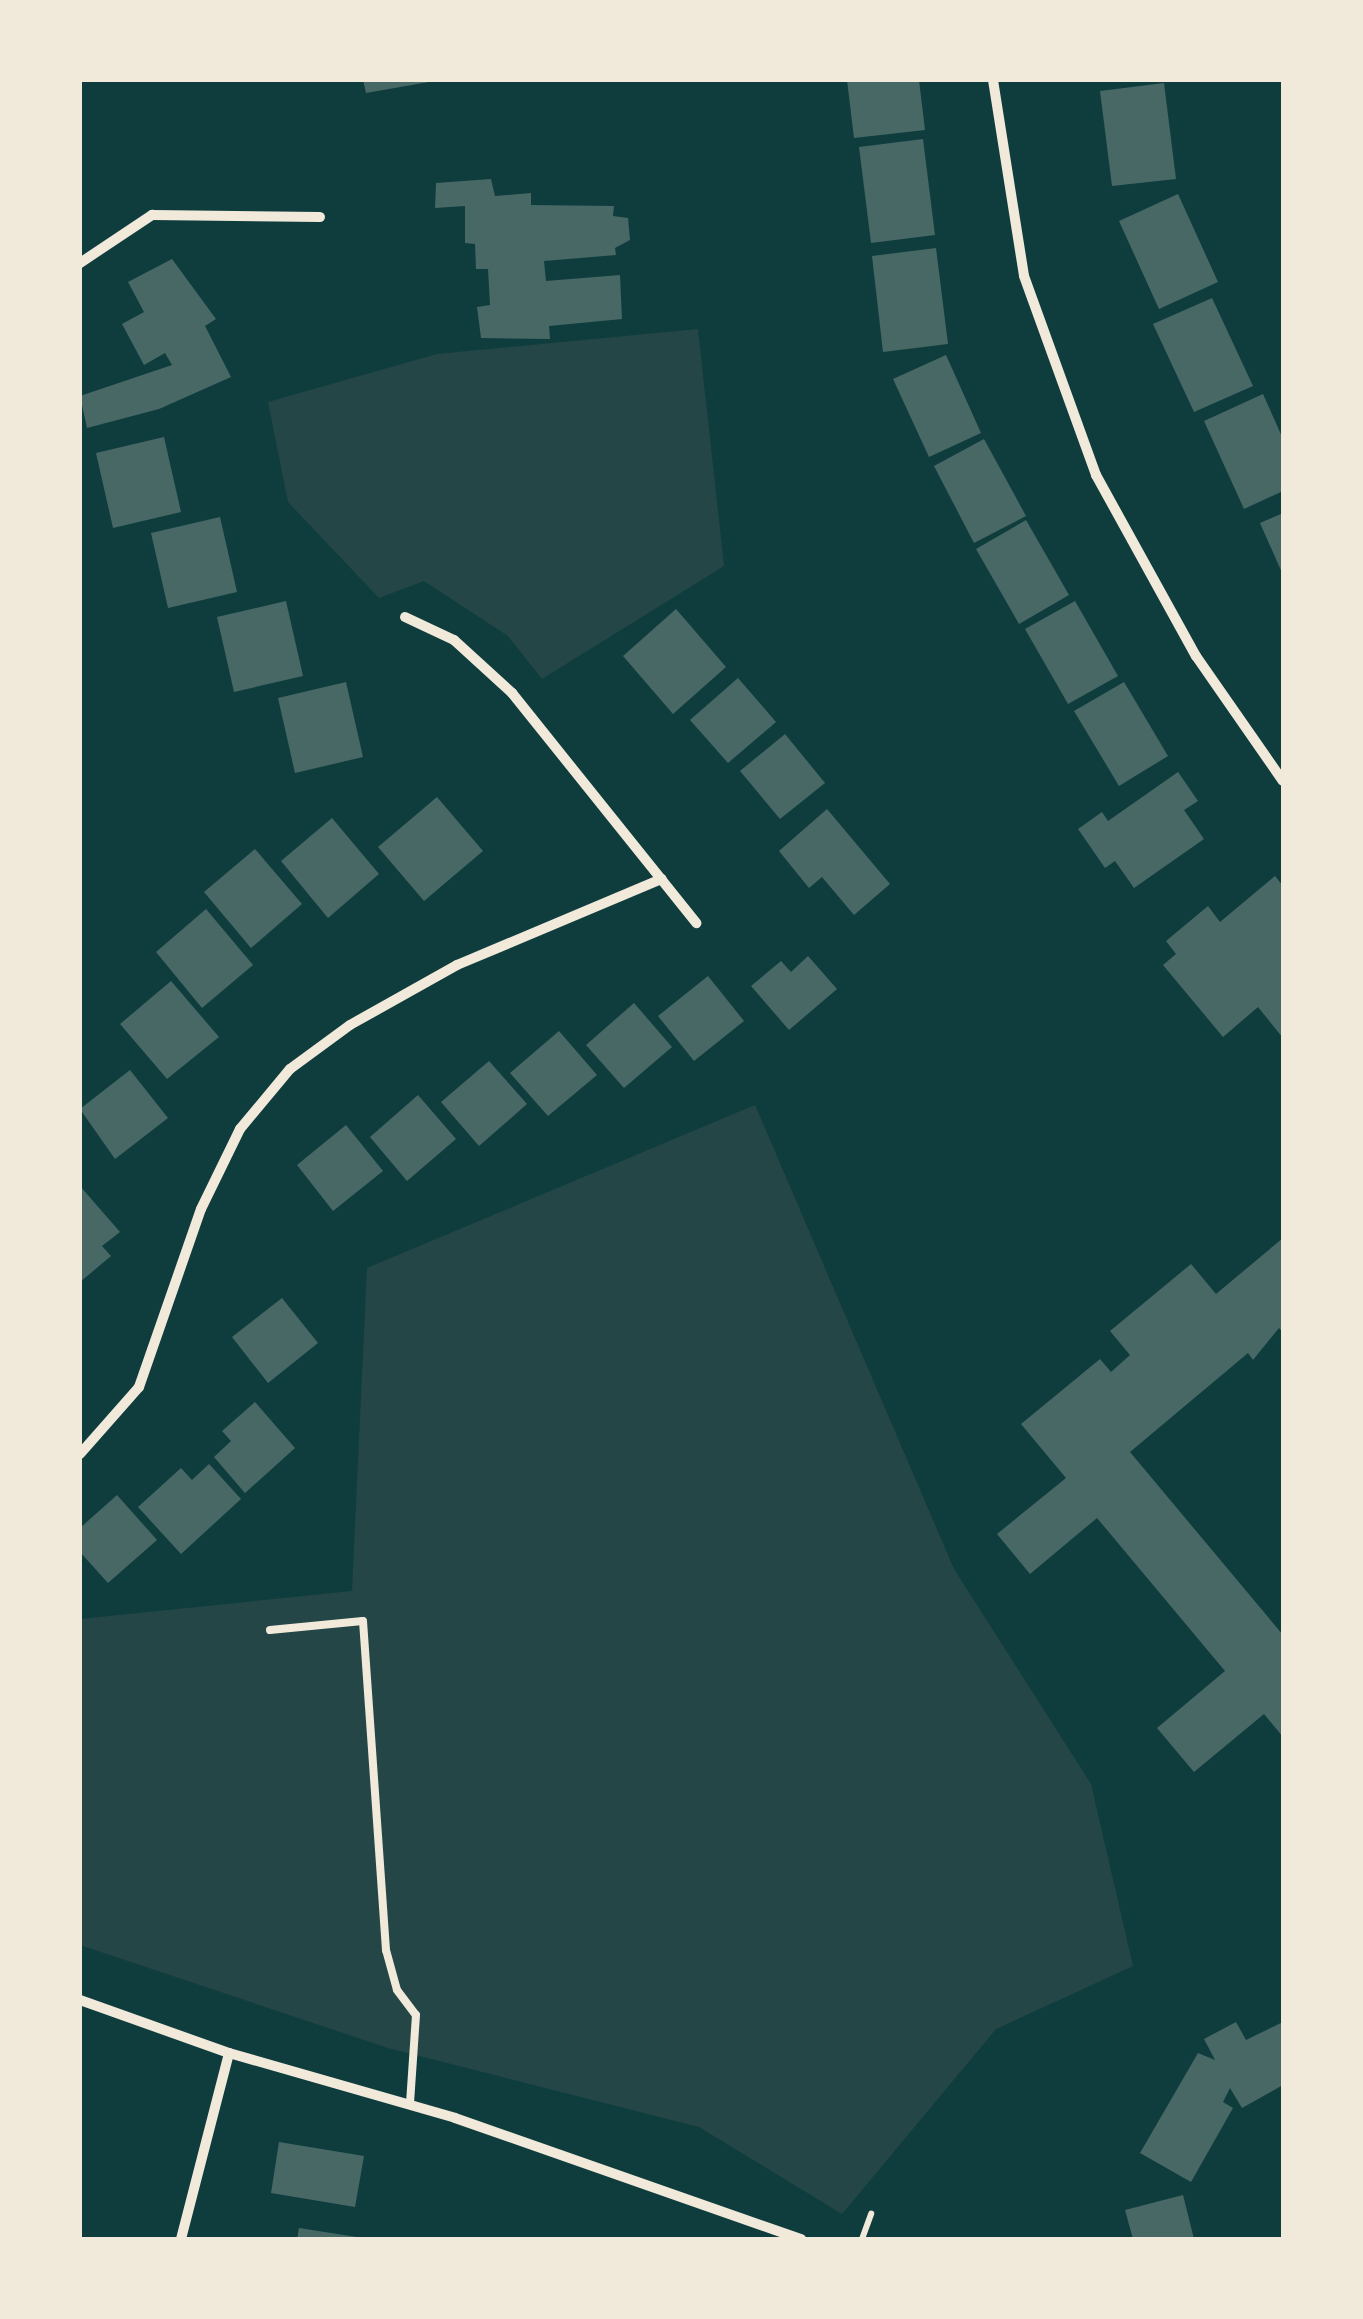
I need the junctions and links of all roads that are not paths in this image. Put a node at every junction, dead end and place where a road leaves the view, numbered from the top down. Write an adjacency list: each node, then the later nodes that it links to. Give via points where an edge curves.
1 (994, 80): 5 (street, via 1024,276 1096,474 1196,656)
2 (320, 217): 3 (street, via 152,215)
3 (80, 263)
4 (405, 616): 6 (street, via 454,640 512,692)
5 (1283, 781)
6 (662, 879): 7 (street); 8 (street, via 456,965 350,1026 290,1070 240,1128 201,1209 139,1387)
7 (696, 923)
8 (80, 1454)
9 (270, 1630): 12 (lane, via 363,1621 386,1950 397,1990 416,2015)
10 (80, 2000): 11 (street)
11 (229, 2053): 12 (street); 13 (street)
12 (410, 2104): 14 (street)
13 (181, 2239)
14 (801, 2239)

